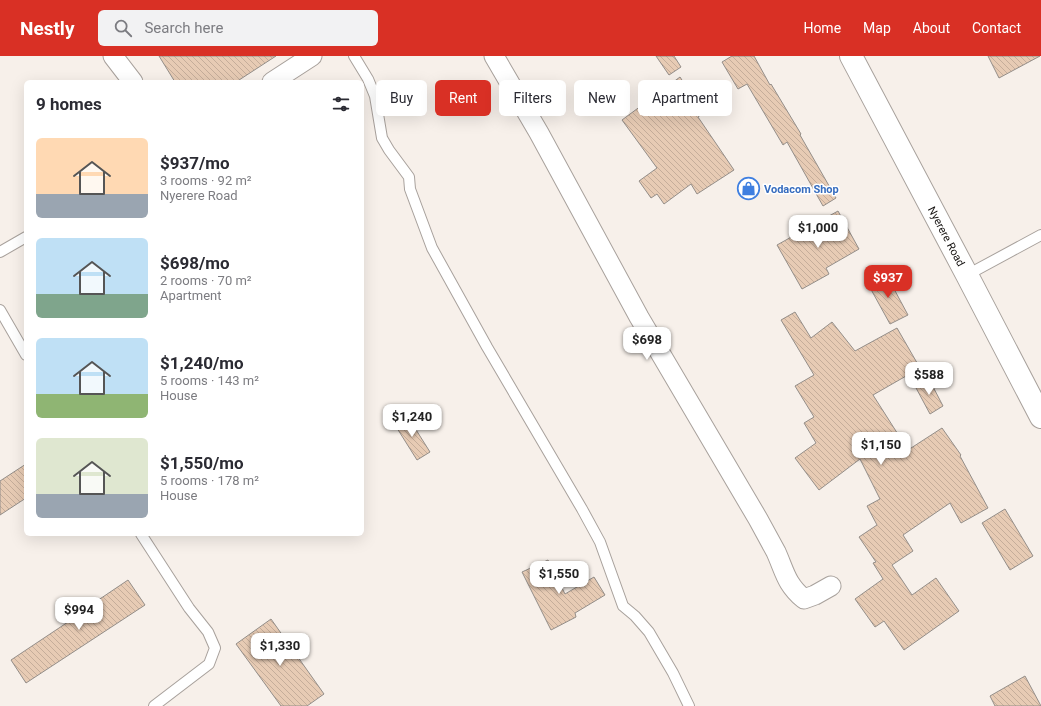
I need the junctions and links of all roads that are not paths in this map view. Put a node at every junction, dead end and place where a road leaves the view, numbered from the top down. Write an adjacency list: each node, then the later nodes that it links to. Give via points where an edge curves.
1 (113, 56): 6 (street)
2 (312, 56): 7 (street)
3 (354, 56): 18 (lane, via 376,96 382,138 409,177 410,189 432,248 600,542 624,606 649,632)
4 (494, 56): 16 (street, via 639,317 758,519 776,552 788,582 804,599)
5 (850, 56): 11 (highway, Nyerere Road)
6 (132, 80)
7 (275, 80)
8 (1041, 235): 11 (lane)
9 (24, 239): 10 (lane)
10 (0, 252)
11 (967, 275): 14 (highway, Nyerere Road)
12 (0, 310): 13 (lane)
13 (24, 352)
14 (1041, 417)
15 (142, 536): 17 (lane, via 189,608 208,632 215,648 210,664)
16 (831, 586)
17 (154, 706)
18 (689, 706)

